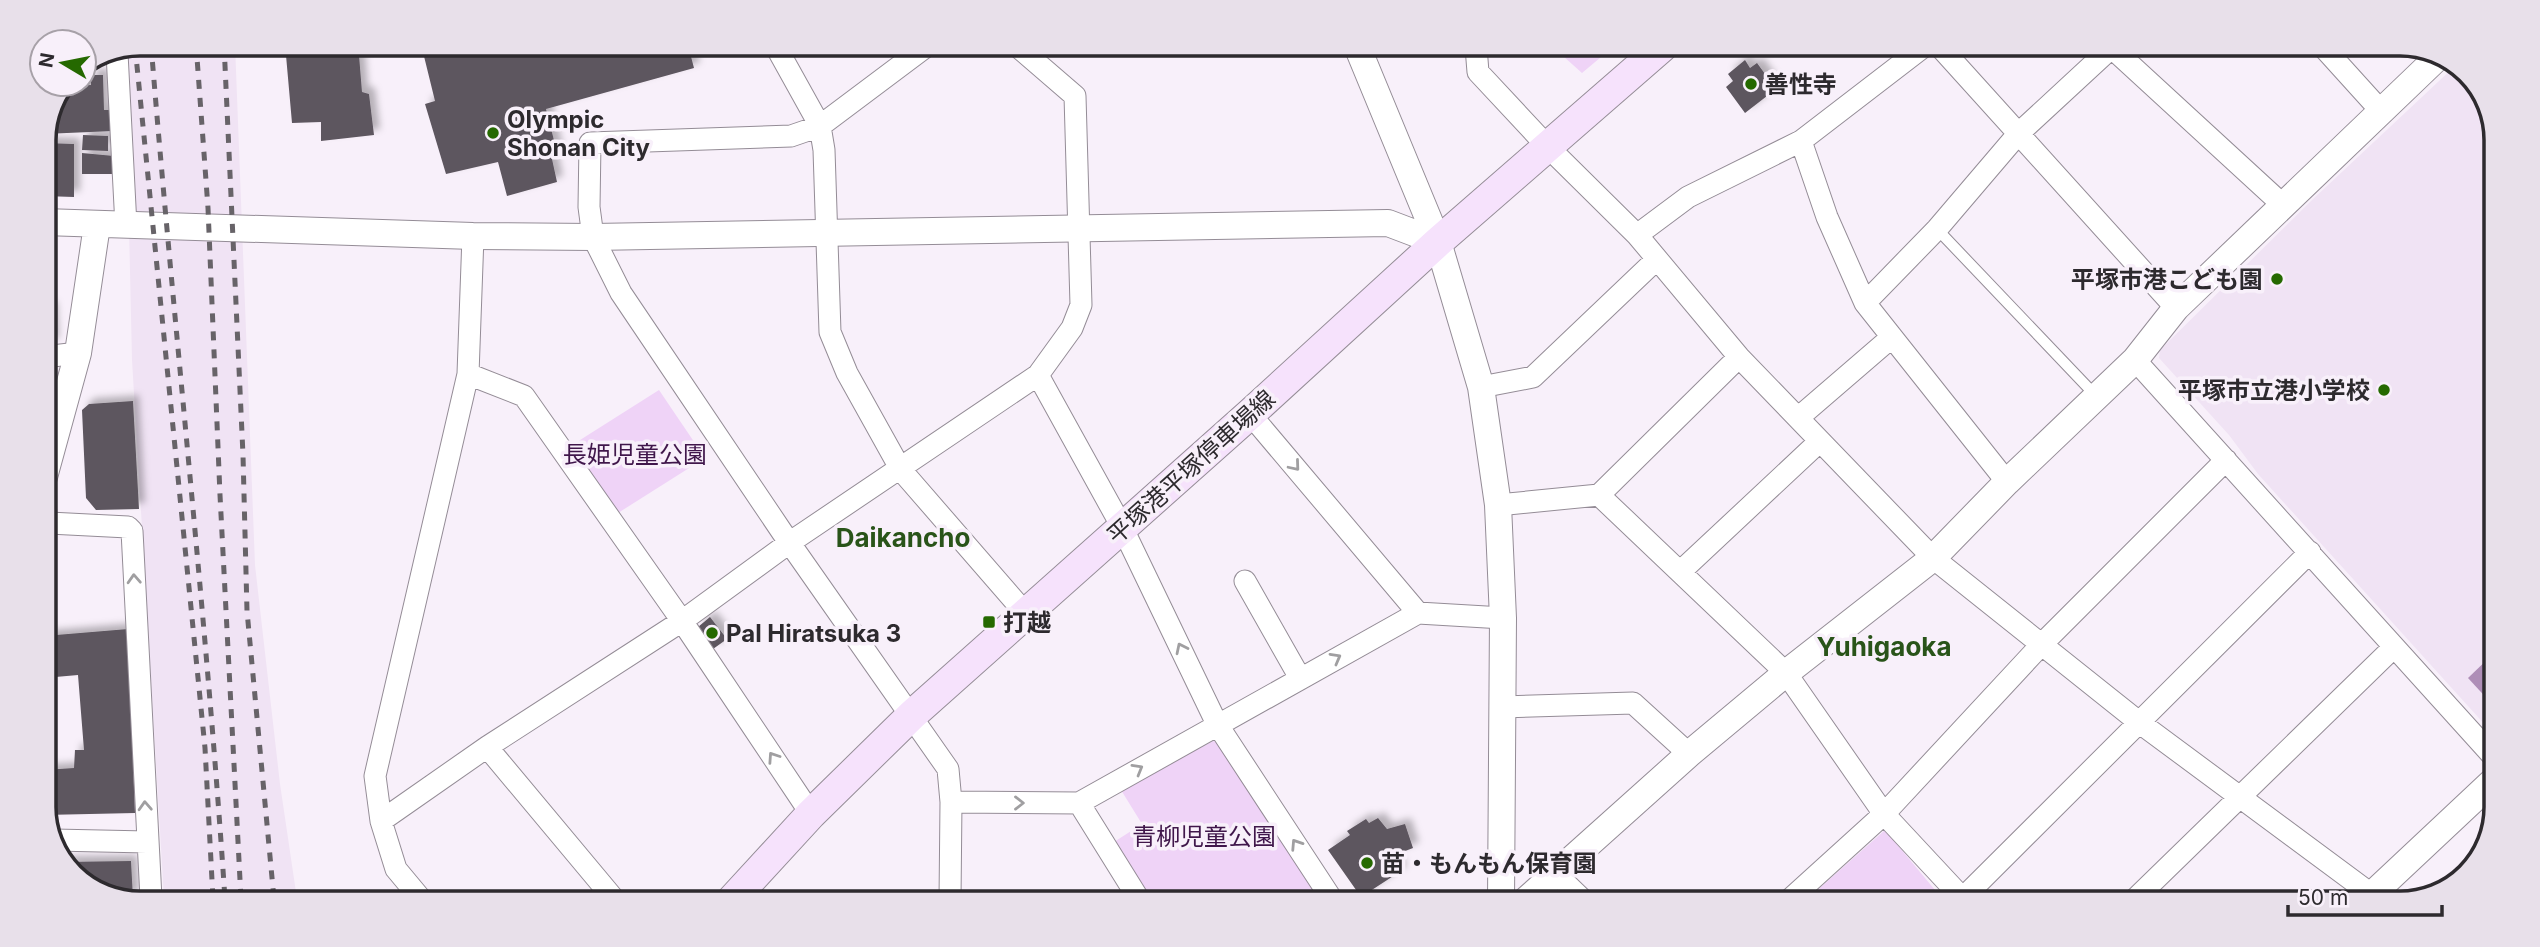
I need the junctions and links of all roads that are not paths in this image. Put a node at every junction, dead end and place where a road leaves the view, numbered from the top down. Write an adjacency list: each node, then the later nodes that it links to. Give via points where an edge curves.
1 (781, 56): 15 (street)
2 (915, 56): 15 (street)
3 (1029, 56): 23 (street, via 1075,96)
4 (1361, 56): 29 (street)
5 (1477, 56): 18 (street, via 1479,72)
6 (1652, 56): 18 (main road, 平塚港平塚停車場線)
7 (1912, 56): 17 (street)
8 (1948, 56): 16 (street)
9 (2103, 56): 16 (street)
10 (2121, 56): 19 (street)
11 (2331, 56): 14 (street)
12 (111, 61): 22 (street)
13 (2432, 63): 14 (street)
14 (2381, 111): 19 (street)
15 (820, 127): 25 (street); 28 (street, via 791,136 590,144)
16 (2018, 134): 24 (street); 32 (street)
17 (1801, 141): 26 (street, via 1688,197); 31 (street, via 1827,217)
18 (1548, 147): 26 (street); 29 (main road, 平塚港平塚停車場線)
19 (2284, 206): 32 (street)
20 (56, 223): 21 (street)
21 (97, 225): 22 (street); 34 (street)
22 (125, 226): 27 (street)
23 (1077, 228): 25 (street); 29 (street, via 1388,223); 39 (street, via 1081,305 1072,328)
24 (1937, 229): 31 (street); 41 (lane)
25 (825, 233): 28 (street); 47 (street, via 830,332 847,373)
26 (1637, 235): 30 (street)
27 (473, 236): 28 (street); 38 (street)
28 (593, 237): 53 (street, via 621,293)
29 (1438, 242): 40 (street); 42 (main road, 平塚港平塚停車場線)
30 (1657, 259): 36 (street); 40 (street, via 1533,377)
31 (1865, 303): 33 (street)
32 (2176, 308): 37 (street)
33 (1892, 337): 43 (street); 48 (street)
34 (78, 353): 35 (street); 44 (street)
35 (56, 355)
36 (1739, 357): 43 (street); 49 (street)
37 (2135, 360): 41 (street); 46 (street)
38 (468, 374): 61 (street, via 524,396); 79 (street, via 375,776)
39 (1038, 375): 47 (street); 52 (street)
40 (1481, 387): 50 (street)
41 (2097, 397): 48 (street)
42 (1250, 414): 52 (main road, 平塚港平塚停車場線); 58 (street, one-way to 58)
43 (1798, 418): 45 (street)
44 (56, 433)
45 (1820, 441): 55 (street); 56 (street)
46 (2226, 460): 54 (street); 62 (street)
47 (901, 470): 53 (street); 59 (street)
48 (2007, 482): 55 (street)
49 (1599, 495): 50 (street); 56 (street)
50 (1498, 505): 60 (street)
51 (56, 523): 81 (street, one-way to 51, via 132,531 128,527)
52 (1122, 527): 59 (main road, 平塚港平塚停車場線); 69 (street, one-way to 52)
53 (789, 543): 61 (street); 67 (street)
54 (2310, 552): 63 (street); 68 (street)
55 (1933, 558): 62 (street); 64 (street)
56 (1680, 572): 64 (street)
57 (1245, 581): 65 (street)
58 (1418, 613): 60 (street); 65 (street, one-way to 58)
59 (1026, 614): 67 (main road, 平塚港平塚停車場線)
60 (1503, 618): 66 (street)
61 (682, 621): 71 (street); 77 (street, one-way to 61)
62 (2041, 645): 68 (street); 78 (street)
63 (2394, 647): 70 (street); 74 (street)
64 (1786, 673): 72 (street); 78 (street)
65 (1300, 678): 69 (street)
66 (1502, 706): 72 (street, via 1633,703); 90 (street)
67 (912, 715): 75 (street, via 948,769); 77 (main road, 平塚港平塚停車場線)
68 (2140, 723): 74 (street); 95 (street)
69 (1217, 724): 76 (street, one-way to 69); 89 (street, one-way to 69)
70 (2484, 746)
71 (487, 747): 79 (street); 85 (street)
72 (1689, 754): 82 (street)
73 (2484, 790): 98 (street)
74 (2239, 798): 96 (street); 97 (street)
75 (951, 802): 76 (street, one-way to 76); 87 (street)
76 (1079, 803): 88 (street)
77 (811, 814): 86 (main road, 平塚港平塚停車場線)
78 (1884, 814): 93 (street); 94 (street)
79 (381, 821): 84 (street, via 396,869)
80 (63, 840): 81 (street)
81 (147, 842): 83 (street)
82 (1556, 874): 91 (street); 92 (street)
83 (150, 891)
84 (414, 891)
85 (607, 891)
86 (740, 891)
87 (950, 891)
88 (1134, 891)
89 (1326, 891)
90 (1501, 891)
91 (1536, 891)
92 (1574, 891)
93 (1799, 891)
94 (1953, 891)
95 (1972, 891)
96 (2143, 891)
97 (2361, 891)
98 (2382, 891)

